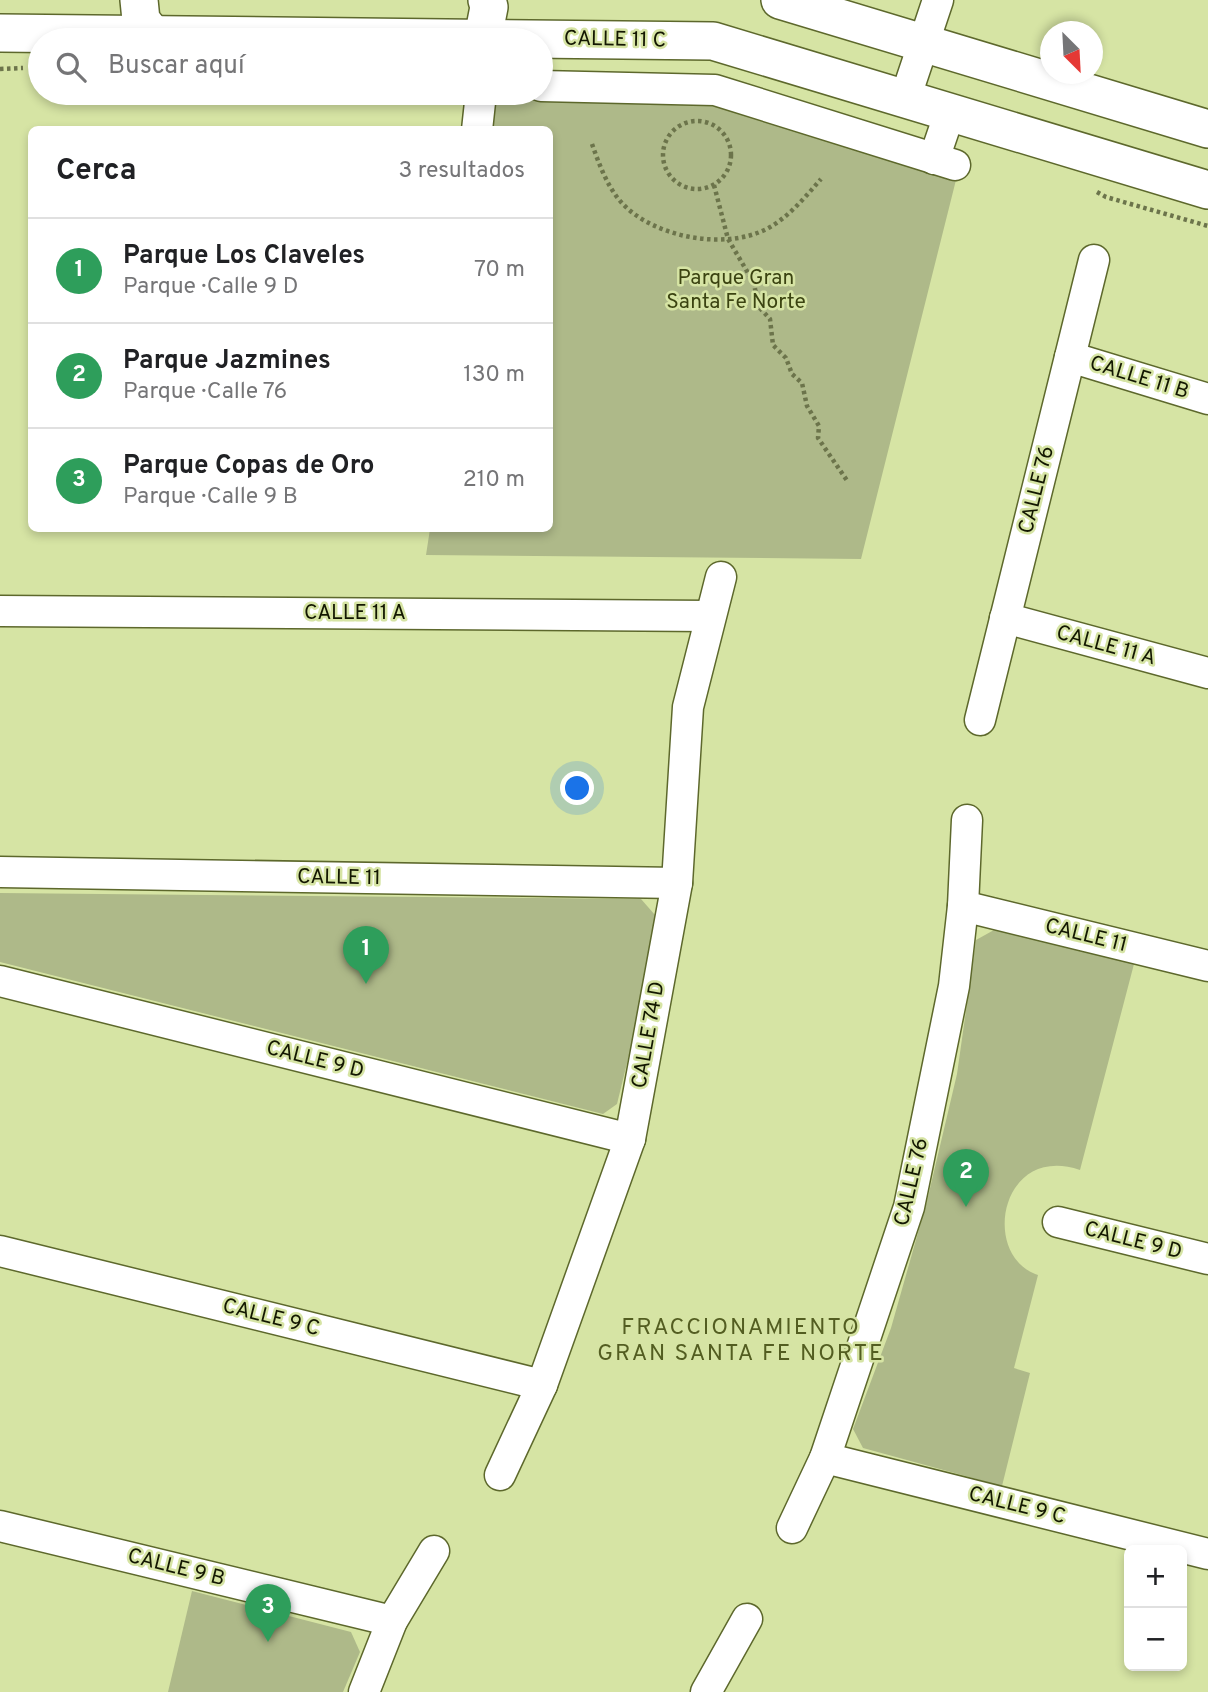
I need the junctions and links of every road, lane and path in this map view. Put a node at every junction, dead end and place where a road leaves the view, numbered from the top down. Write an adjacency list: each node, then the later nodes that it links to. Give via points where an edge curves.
1 (139, 0): 5 (main road, via 141,20)
2 (487, 0): 6 (main road)
3 (780, 0): 10 (main road)
4 (938, 0): 10 (street)
5 (147, 28)
6 (485, 28)
7 (0, 33): 8 (main road, CALLE 11 C)
8 (28, 33)
9 (553, 39): 12 (main road, CALLE 11 C, via 713,41)
10 (925, 44): 12 (street); 16 (main road)
11 (553, 86): 14 (street, via 715,90 944,162)
12 (905, 99): 14 (main road, CALLE 11 C)
13 (480, 105): 15 (street)
14 (950, 112): 20 (main road, CALLE 11 C)
15 (477, 126)
16 (1208, 129)
17 (592, 144): 21 (path, via 607,181 633,214 672,232)
18 (821, 179): 21 (path, via 774,225)
19 (714, 185): 19 (path, via 691,189 671,178 665,168 664,145 677,127 711,123 729,141 730,165); 21 (path)
20 (1208, 190)
21 (728, 239): 25 (path, via 754,283 758,306 770,319 773,345 802,383 807,406 819,426 818,438)
22 (1094, 260): 23 (street, CALLE 76)
23 (1070, 358): 24 (street, CALLE 11 B); 29 (street, CALLE 76)
24 (1208, 399)
25 (848, 482)
26 (721, 577): 28 (street, CALLE 74 D)
27 (0, 611): 28 (street, CALLE 11 A)
28 (709, 616): 34 (street, CALLE 74 D, via 688,708)
29 (1005, 618): 30 (street, CALLE 11 A); 31 (street, CALLE 76)
30 (1208, 673)
31 (980, 720)
32 (967, 820): 35 (street, CALLE 76)
33 (0, 872): 34 (street, CALLE 11)
34 (677, 883): 38 (street, CALLE 74 D)
35 (963, 906): 36 (street, CALLE 11); 43 (street, CALLE 76, via 954,986 909,1207)
36 (1208, 966)
37 (0, 981): 38 (street, CALLE 9 D)
38 (630, 1139): 42 (street, CALLE 74 D)
39 (1058, 1222): 41 (street, CALLE 9 D)
40 (0, 1251): 42 (street, CALLE 9 C)
41 (1208, 1259)
42 (542, 1385): 44 (street, CALLE 74 D)
43 (825, 1458): 46 (street, CALLE 76); 48 (street, CALLE 9 C)
44 (500, 1475)
45 (0, 1526): 50 (street, CALLE 9 B)
46 (792, 1528)
47 (434, 1551): 50 (street)
48 (1208, 1554)
49 (747, 1619): 52 (street)
50 (392, 1621): 51 (street)
51 (364, 1692)
52 (706, 1692)

